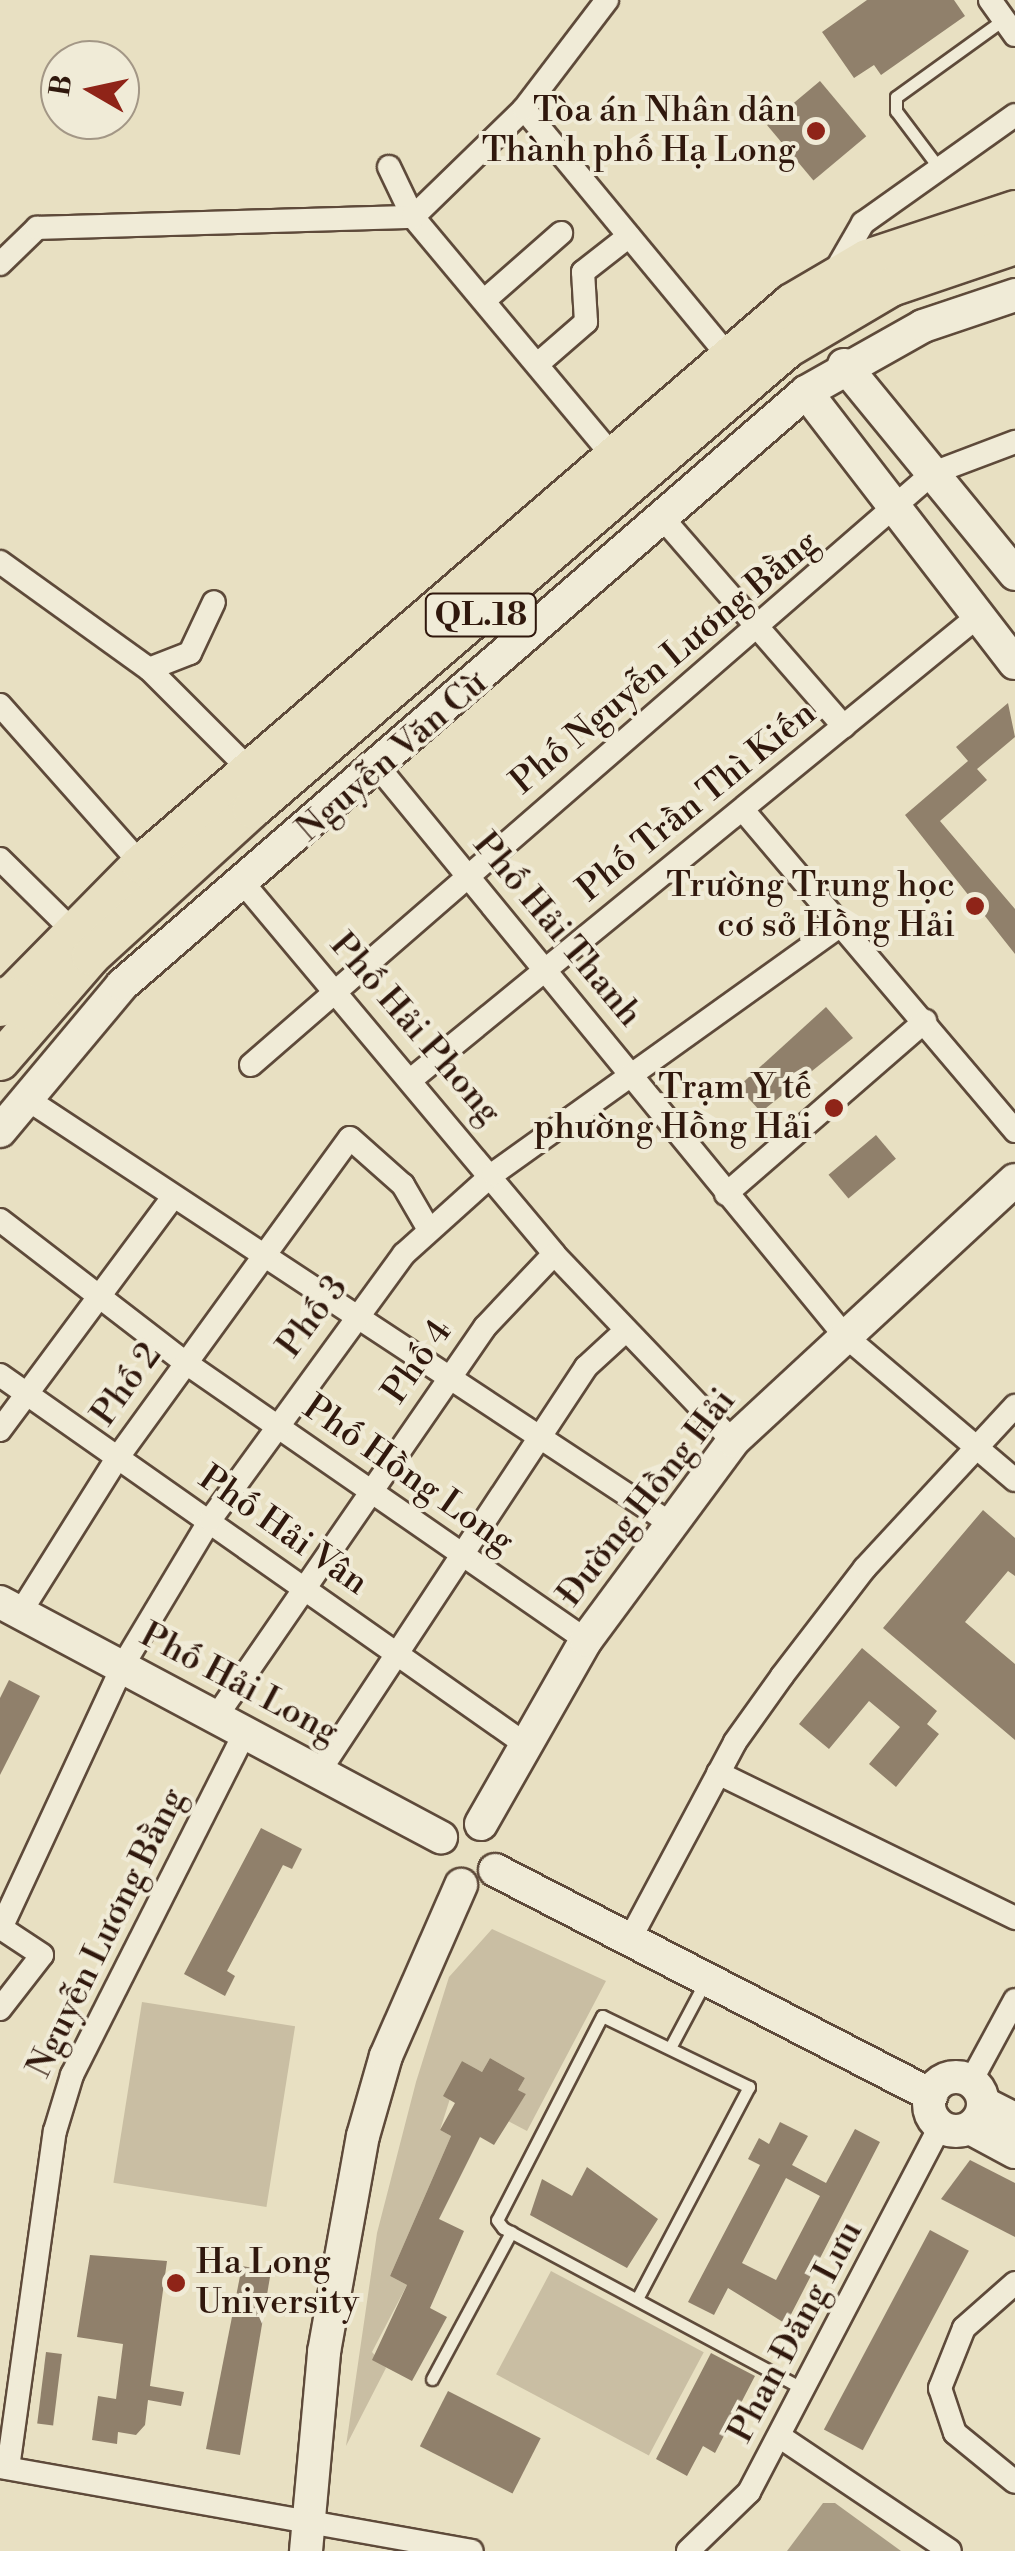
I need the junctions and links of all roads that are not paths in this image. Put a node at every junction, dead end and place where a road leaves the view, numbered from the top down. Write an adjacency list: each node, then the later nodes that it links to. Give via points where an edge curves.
1 (608, 0): 3 (street)
2 (1003, 18): 6 (lane, via 896,97)
3 (524, 109): 8 (street); 10 (street)
4 (1015, 115): 6 (street)
5 (389, 167): 8 (street)
6 (939, 168): 13 (street, via 863,224)
7 (1015, 210): 13 (main road, Nguyễn Văn Cừ / QL.18, via 867,259)
8 (413, 217): 12 (street, via 37,228); 15 (street)
9 (562, 233): 15 (street)
10 (629, 236): 16 (street); 17 (street, via 583,272 586,322)
11 (1015, 245): 21 (main road, Nguyễn Văn Cừ / QL.18, via 891,287 788,348)
12 (0, 264)
13 (830, 281): 16 (main road, Nguyễn Văn Cừ / QL.18)
14 (1015, 295): 18 (street, Nguyễn Văn Cừ)
15 (486, 299): 17 (street)
16 (728, 354): 21 (main road, Nguyễn Văn Cừ / QL.18)
17 (540, 362): 21 (street)
18 (844, 364): 19 (street, Nguyễn Văn Cừ); 22 (street)
19 (806, 392): 23 (street); 24 (street, Nguyễn Văn Cừ)
20 (1015, 442): 22 (street)
21 (625, 472): 35 (main road, Nguyễn Văn Cừ / QL.18); 45 (main road, Nguyễn Văn Cừ / QL.18, via 252,809)
22 (933, 473): 23 (street, Phố Nguyễn Lương Bằng); 26 (street)
23 (897, 511): 28 (street); 29 (street, Phố Nguyễn Lương Bằng)
24 (666, 522): 29 (street); 34 (street, Nguyễn Văn Cừ)
25 (0, 562): 31 (street)
26 (1015, 574)
27 (214, 602): 31 (street, via 190,653)
28 (977, 617): 30 (street); 33 (street, Phố Trần Thì Kiến)
29 (760, 630): 33 (street); 39 (street, Phố Nguyễn Lương Bằng)
30 (1015, 663)
31 (149, 669): 35 (street)
32 (0, 704): 38 (street)
33 (844, 726): 36 (street, Phố Trần Thì Kiến)
34 (379, 768): 39 (street, Phố Hải Thanh); 40 (street, Nguyễn Văn Cừ)
35 (253, 773): 38 (main road, Nguyễn Văn Cừ / QL.18)
36 (742, 810): 41 (street); 43 (street, Phố Trần Thì Kiến)
37 (0, 859): 42 (street)
38 (140, 864): 42 (main road, Nguyễn Văn Cừ / QL.18)
39 (464, 878): 43 (street, Phố Hải Thanh); 44 (street, Phố Nguyễn Lương Bằng)
40 (244, 884): 44 (street, Phố Hải Phong); 51 (street, Nguyễn Văn Cừ, via 122,985)
41 (839, 926): 46 (street); 49 (street, Phố 3)
42 (74, 932): 45 (main road, Nguyễn Văn Cừ / QL.18)
43 (549, 968): 49 (street, Phố Hải Thanh); 50 (street, Phố Trần Thì Kiến)
44 (336, 990): 48 (street, Phố Nguyễn Lương Bằng); 50 (street, Phố Hải Phong)
45 (15, 1006): 47 (main road, Nguyễn Văn Cừ / QL.18)
46 (924, 1021): 53 (street); 56 (street)
47 (0, 1060)
48 (251, 1065)
49 (633, 1076): 54 (street, Phố 3); 56 (street, Phố Hải Thanh)
50 (413, 1078): 54 (street, Phố Hải Phong)
51 (24, 1097): 52 (street, Nguyễn Văn Cừ); 57 (street)
52 (0, 1131)
53 (1015, 1131)
54 (493, 1174): 59 (street, Phố 3); 60 (street, Phố Hải Phong)
55 (1015, 1180): 65 (street, Đường Hồng Hải)
56 (726, 1194): 65 (street, Phố Hải Thanh)
57 (172, 1198): 61 (street); 62 (street)
58 (0, 1220): 62 (street, Phố Hồng Long)
59 (428, 1228): 61 (street, Phố 2, via 357,1137 330,1158); 63 (street, Phố 3)
60 (554, 1254): 64 (street, Phố Hải Phong); 68 (street, Phố 4, via 511,1293)
61 (264, 1256): 63 (street); 66 (street, Phố 2)
62 (98, 1293): 66 (street, Phố Hồng Long); 69 (street)
63 (358, 1317): 68 (street); 71 (street, Phố 3)
64 (624, 1332): 73 (street, via 586,1367); 74 (street, Phố Hải Phong)
65 (844, 1335): 74 (street, Đường Hồng Hải); 75 (street, Phố Hải Thanh)
66 (186, 1363): 71 (street, Phố Hồng Long); 76 (street, Phố 2)
67 (0, 1376): 69 (street, Phố Hải Vân)
68 (448, 1380): 73 (street); 78 (street, Phố 4)
69 (25, 1392): 72 (street); 76 (street, Phố Hải Vân)
70 (1015, 1406): 75 (street)
71 (276, 1426): 78 (street, Phố Hồng Long); 79 (street, Phố 3)
72 (0, 1430)
73 (538, 1438): 80 (street); 81 (street)
74 (733, 1442): 80 (street, Đường Hồng Hải)
75 (974, 1448): 77 (street, Phố Hải Thanh); 90 (street, via 865,1568)
76 (118, 1457): 79 (street, Phố Hải Vân); 83 (street, Phố 2)
77 (1015, 1480)
78 (369, 1494): 81 (street, Phố Hồng Long); 82 (street, Phố 4)
79 (210, 1520): 82 (street, Phố Hải Vân); 86 (street, Phố 3)
80 (670, 1523): 84 (street, Đường Hồng Hải)
81 (464, 1556): 84 (street, Phố Hồng Long); 85 (street)
82 (304, 1588): 85 (street, Phố Hải Vân); 87 (street, Phố 4)
83 (10, 1607): 86 (street, Phố Hải Long)
84 (586, 1640): 88 (street, Đường Hồng Hải)
85 (399, 1656): 88 (street, Phố Hải Vân); 89 (street)
86 (122, 1667): 87 (street, Phố Hải Long); 99 (street, Phố 3, via 1,1928 42,1955)
87 (230, 1725): 89 (street, Phố Hải Long); 110 (street, Nguyễn Lương Bằng, via 72,2075)
88 (525, 1744): 91 (street, Đường Hồng Hải)
89 (319, 1772): 92 (street, Phố Hải Long)
90 (718, 1772): 95 (street); 96 (street)
91 (481, 1824): 92 (street, via 451,1826); 93 (street, via 500,1853)
92 (441, 1837): 94 (street, via 436,1856)
93 (495, 1870): 94 (street); 96 (street)
94 (460, 1884): 112 (street, via 386,2056 363,2136 324,2352)
95 (1015, 1918)
96 (630, 1939): 97 (street)
97 (707, 1978): 100 (lane); 101 (street, via 930,2095 943,2080)
98 (1015, 2000): 101 (street, Phan Đăng Lưu)
99 (0, 2009)
100 (670, 2046): 104 (lane, via 602,2016 497,2210); 106 (lane, via 750,2087)
101 (966, 2110): 102 (street); 103 (street); 108 (street, Phan Đăng Lưu)
102 (1015, 2118)
103 (1015, 2152)
104 (510, 2232): 106 (lane); 107 (lane)
105 (1015, 2283): 111 (street, via 964,2328 940,2388 955,2433)
106 (638, 2299): 108 (lane)
107 (432, 2379)
108 (806, 2390): 109 (street, Phan Đăng Lưu)
109 (782, 2438): 114 (street, Phan Đăng Lưu, via 731,2516); 115 (street)
110 (4, 2467): 112 (street)
111 (1015, 2482)
112 (308, 2537): 113 (street)
113 (472, 2551)
114 (688, 2551)
115 (950, 2551)

